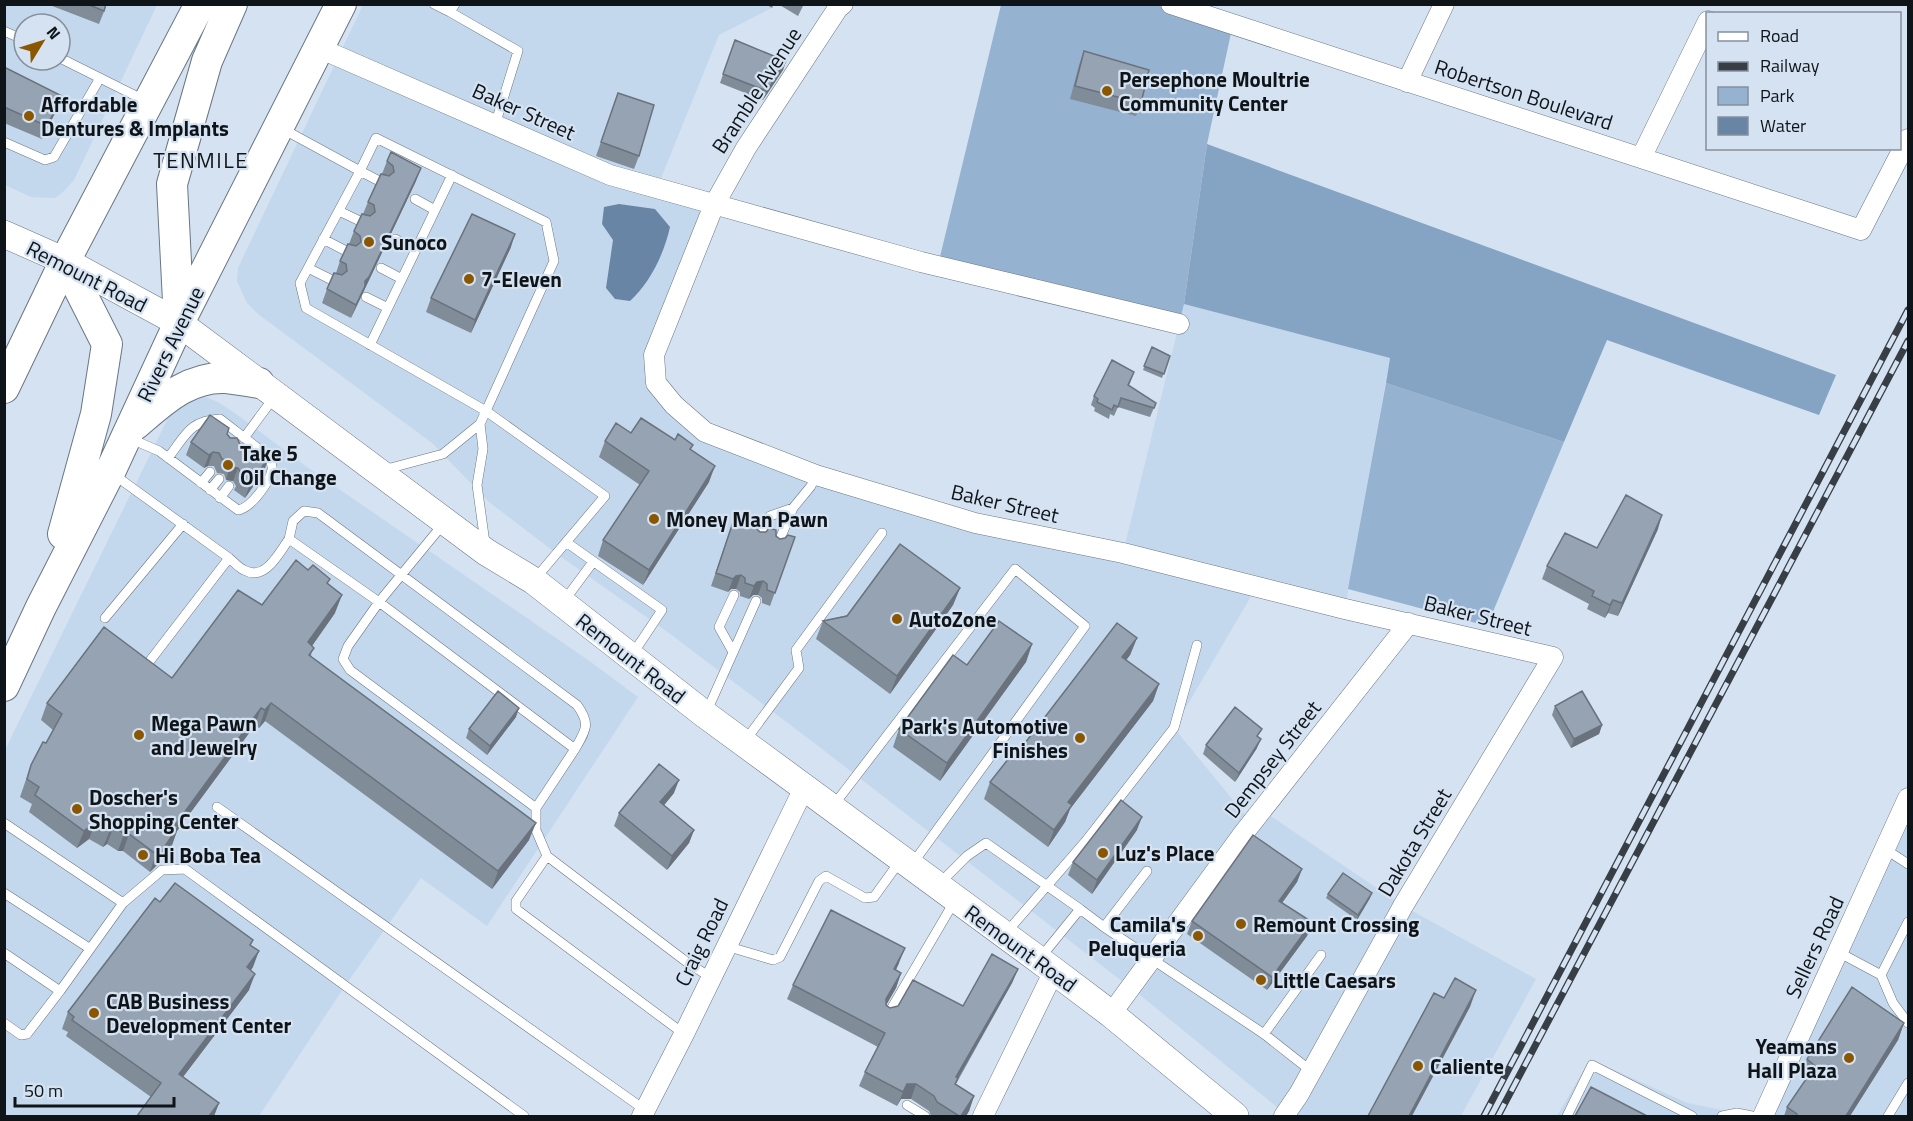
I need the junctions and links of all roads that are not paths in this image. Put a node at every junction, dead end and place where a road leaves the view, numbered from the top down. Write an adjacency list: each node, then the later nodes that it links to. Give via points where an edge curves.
1 (200, 4): 14 (main road)
2 (232, 4): 40 (main road, via 207,61 172,184)
3 (341, 4): 10 (main road, Rivers Avenue)
4 (434, 4): 8 (lane)
5 (843, 4): 24 (street, Bramble Avenue, via 746,148)
6 (1172, 4): 13 (street, Robertson Boulevard)
7 (1444, 4): 13 (street)
8 (452, 8): 15 (lane, via 518,51)
9 (1706, 23): 19 (street)
10 (319, 48): 15 (street, Baker Street); 16 (main road, Rivers Avenue)
11 (72, 64): 12 (lane)
12 (100, 78): 14 (lane); 18 (lane, via 54,157 45,160)
13 (1407, 81): 19 (street, Robertson Boulevard)
14 (149, 102): 33 (main road)
15 (495, 125): 24 (street, Baker Street, via 610,175)
16 (279, 127): 20 (lane); 40 (main road, Rivers Avenue)
17 (1908, 139): 19 (street, Robertson Boulevard, via 1861,230)
18 (4, 142)
19 (1641, 158)
20 (360, 171): 21 (lane, via 376,138); 22 (lane); 26 (lane)
21 (452, 175): 25 (lane); 45 (lane, via 546,222 554,261)
22 (383, 183)
23 (415, 199): 25 (lane)
24 (714, 205): 41 (street, Baker Street, via 921,262); 53 (street, Baker Street, via 654,356 656,383 705,432)
25 (435, 210): 31 (lane)
26 (339, 211): 27 (lane); 29 (lane)
27 (364, 223)
28 (4, 234): 33 (main road, Remount Road)
29 (323, 239): 32 (lane); 34 (lane)
30 (395, 239): 31 (lane)
31 (416, 250): 36 (lane)
32 (350, 253)
33 (65, 261): 40 (main road, Remount Road); 43 (main road); 50 (main road, via 107,345 96,414)
34 (308, 268): 37 (lane); 42 (lane, via 300,284 306,308)
35 (381, 268): 36 (lane)
36 (402, 279): 39 (lane)
37 (336, 282)
38 (366, 297): 39 (lane)
39 (388, 308): 42 (lane)
40 (179, 323): 44 (main road, Remount Road); 47 (main road, Rivers Avenue)
41 (1179, 324)
42 (370, 345): 45 (lane)
43 (4, 388)
44 (267, 389): 47 (main road, via 225,378 204,381 173,392); 48 (lane); 51 (main road, Remount Road)
45 (486, 411): 46 (lane); 65 (lane, via 605,496)
46 (480, 424): 51 (lane, via 443,454); 67 (lane, via 483,450 477,485)
47 (128, 433): 49 (lane); 50 (main road, Rivers Avenue)
48 (242, 440): 49 (lane, via 220,419 204,420 192,427); 58 (lane, via 268,456 272,470 255,501 245,509 238,510)
49 (168, 458): 55 (lane)
50 (98, 464): 61 (lane); 83 (main road, via 41,608)
51 (380, 471): 60 (main road, Remount Road)
52 (210, 472): 55 (lane)
53 (816, 475): 59 (lane); 77 (street, Baker Street, via 975,523 1123,553)
54 (219, 479): 57 (lane)
55 (201, 483): 57 (lane)
56 (229, 486): 58 (lane)
57 (210, 490): 58 (lane)
58 (220, 498)
59 (793, 508): 64 (lane, via 770,516); 66 (lane)
60 (445, 521): 67 (main road, Remount Road); 70 (lane)
61 (183, 525): 68 (lane); 76 (lane)
62 (882, 533): 85 (lane, via 796,650 799,668)
63 (289, 538): 68 (lane, via 265,571 255,574); 70 (lane, via 293,521 304,512 318,513); 74 (lane)
64 (758, 539)
65 (566, 542): 69 (lane); 71 (lane)
66 (777, 546)
67 (486, 552): 71 (main road, Remount Road)
68 (229, 558): 82 (lane)
69 (593, 562): 75 (lane); 80 (lane, via 662,610)
70 (402, 574): 74 (lane); 86 (lane, via 578,705 586,717 586,731)
71 (534, 581): 75 (main road, Remount Road)
72 (734, 594): 79 (lane, via 719,627)
73 (756, 601): 79 (lane)
74 (379, 602): 86 (lane); 90 (lane, via 348,645 343,659 350,670)
75 (562, 604): 80 (main road, Remount Road)
76 (105, 618)
77 (1409, 623): 81 (street, Baker Street); 111 (street, Dempsey Street, via 1247,828)
78 (1197, 645): 98 (lane, via 1174,728)
79 (733, 652): 84 (lane)
80 (630, 657): 84 (main road, Remount Road)
81 (1553, 657): 122 (street, Dakota Street, via 1399,913)
82 (149, 662)
83 (4, 686)
84 (706, 715): 85 (main road, Remount Road)
85 (744, 743): 87 (main road, Remount Road)
86 (575, 749): 90 (lane)
87 (804, 788): 91 (main road, Remount Road); 106 (street, Craig Road)
88 (1908, 798): 93 (street, Sellers Road)
89 (217, 807): 125 (lane)
90 (536, 808): 94 (lane, via 536,830)
91 (832, 808): 95 (main road, Remount Road); 95 (lane, via 1015,569 1085,626)
92 (4, 823): 101 (lane)
93 (1885, 849): 96 (lane); 109 (street, Sellers Road)
94 (547, 856): 114 (lane); 120 (lane, via 516,901 516,909)
95 (906, 863): 100 (main road, Remount Road); 106 (lane, via 874,897 865,898 826,876 819,881 780,957 773,960)
96 (1908, 864)
97 (1147, 871): 104 (lane)
98 (1048, 885): 100 (lane, via 986,843 967,856); 102 (lane); 105 (lane)
99 (4, 893): 107 (lane)
100 (947, 893): 105 (main road, Remount Road); 117 (lane)
101 (123, 903): 107 (lane); 126 (lane, via 162,870 185,869)
102 (1080, 909): 104 (lane); 112 (lane)
103 (1908, 922): 113 (lane)
104 (1104, 927): 111 (lane)
105 (1005, 935): 112 (main road, Remount Road)
106 (726, 946): 114 (street, Craig Road)
107 (89, 948): 115 (lane)
108 (4, 952): 115 (lane)
109 (1838, 952): 113 (lane); 135 (street, Sellers Road)
110 (1321, 955): 121 (lane)
111 (1151, 958): 116 (street, Dempsey Street); 121 (lane)
112 (1046, 965): 116 (main road, Remount Road); 128 (street)
113 (1881, 975): 119 (lane, via 1893,1003)
114 (710, 977): 120 (street, Craig Road)
115 (60, 991): 118 (lane, via 27,1034 21,1035)
116 (1111, 1014): 129 (main road, Remount Road)
117 (886, 1017)
118 (4, 1023)
119 (1908, 1023)
120 (684, 1034): 125 (street, Craig Road)
121 (1264, 1034): 122 (lane)
122 (1311, 1071): 130 (street, Dakota Street)
123 (1908, 1083): 136 (lane)
124 (907, 1105): 127 (lane)
125 (644, 1113)
126 (524, 1116)
127 (925, 1116)
128 (983, 1116)
129 (1235, 1116)
130 (1284, 1116)
131 (1567, 1116): 132 (lane, via 1592,1065)
132 (1692, 1116)
133 (1722, 1116): 134 (lane)
134 (1752, 1116)
135 (1763, 1116)
136 (1888, 1116)

